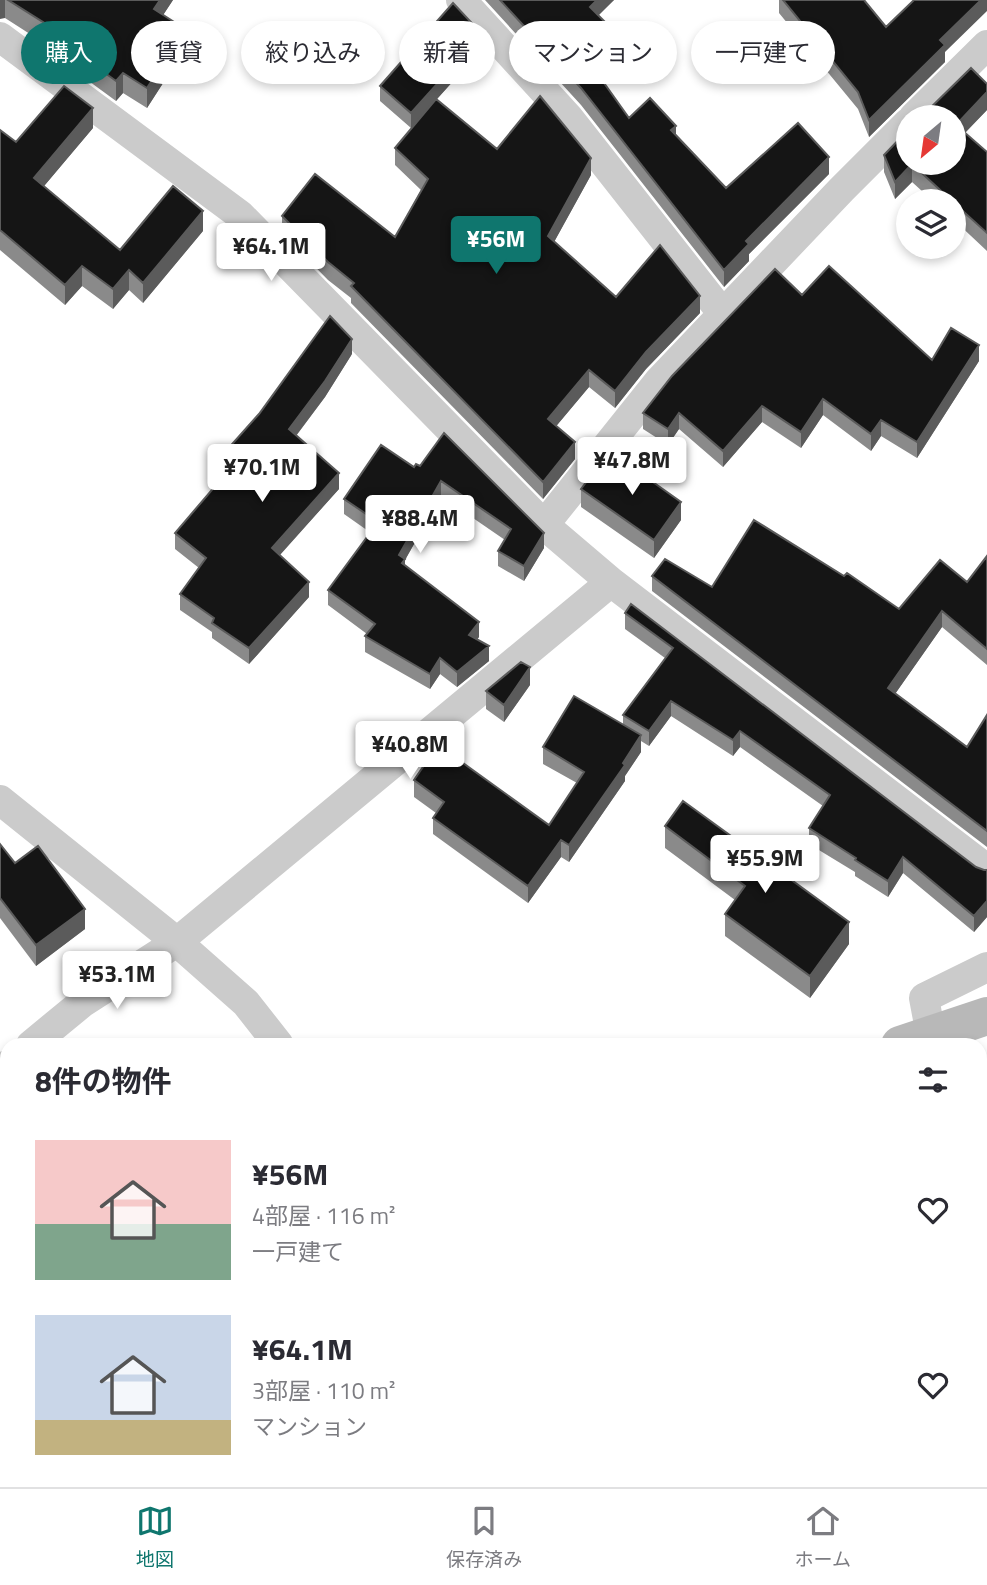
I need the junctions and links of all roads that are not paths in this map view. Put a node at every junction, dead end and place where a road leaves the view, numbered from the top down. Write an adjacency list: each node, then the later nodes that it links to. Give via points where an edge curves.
1 (461, 0): 6 (street, via 568,117)
2 (0, 37): 7 (street, via 240,215)
3 (987, 45): 4 (street)
4 (927, 105)
5 (896, 135): 6 (street)
6 (723, 314): 7 (street, via 659,381)
7 (544, 525): 8 (street)
8 (611, 582): 10 (street); 11 (street)
9 (0, 800): 11 (street)
10 (987, 869)
11 (177, 942): 14 (street, via 82,1003); 15 (street, via 246,1003)
12 (987, 967): 16 (street, via 925,998)
13 (987, 1016): 17 (main road)
14 (40, 1038)
15 (274, 1038)
16 (915, 1038)
17 (921, 1038)

